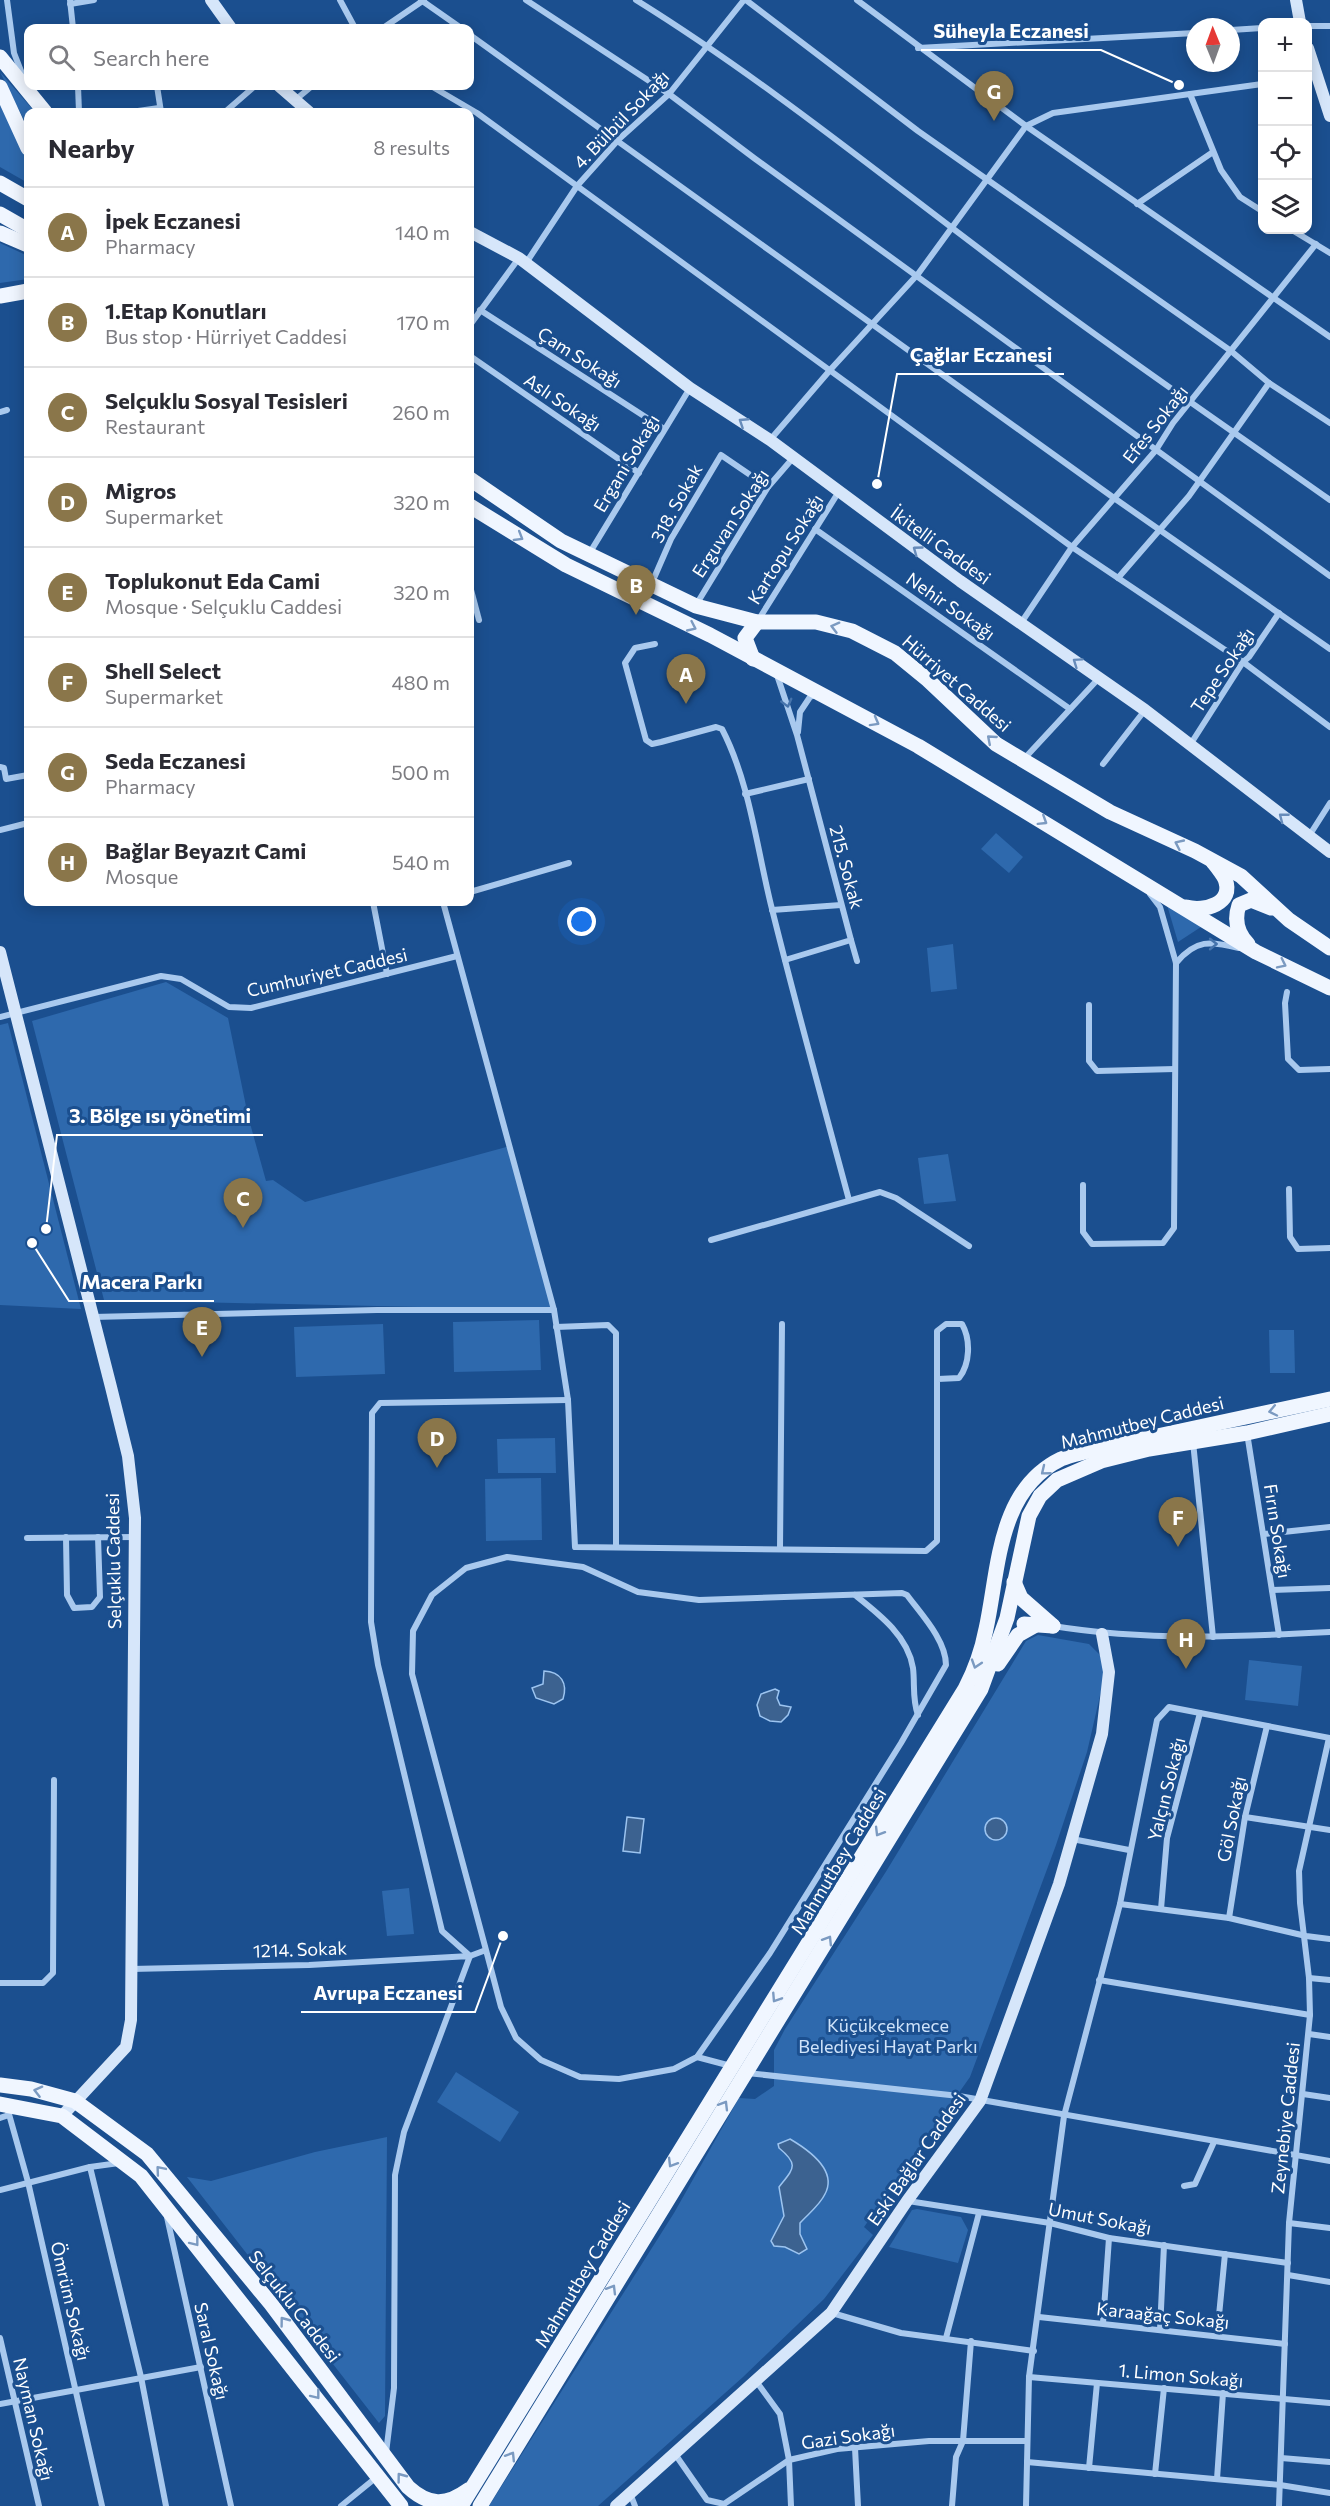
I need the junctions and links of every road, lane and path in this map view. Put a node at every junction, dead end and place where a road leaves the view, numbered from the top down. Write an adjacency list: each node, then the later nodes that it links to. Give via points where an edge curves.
1 (7, 0): 28 (street, via 14,53)
2 (94, 0): 11 (street)
3 (211, 0): 14 (main road)
4 (340, 0): 15 (street)
5 (422, 0): 16 (street); 17 (street)
6 (526, 0): 40 (street)
7 (636, 0): 24 (street)
8 (745, 0): 24 (street, 4. Bülbül Sokağı); 55 (street)
9 (857, 0): 25 (street)
10 (1296, 0): 12 (main road)
11 (70, 2): 13 (street)
12 (1299, 18)
13 (73, 24)
14 (228, 24)
15 (353, 24)
16 (389, 24)
17 (455, 24)
18 (1312, 26): 19 (street)
19 (1330, 26)
20 (1258, 28): 21 (street)
21 (1240, 29)
22 (1186, 33): 25 (street)
23 (474, 38): 53 (street)
24 (707, 44): 40 (street, 4. Bülbül Sokağı); 63 (street)
25 (918, 48): 51 (street)
26 (0, 57): 29 (main road)
27 (1312, 61): 30 (main road)
28 (24, 79)
29 (24, 84)
30 (1319, 84): 50 (main road)
31 (1258, 85): 41 (street)
32 (0, 87): 52 (main road)
33 (29, 90): 43 (main road)
34 (78, 90): 44 (street)
35 (158, 90): 45 (street)
36 (250, 90): 46 (street)
37 (283, 90): 42 (main road)
38 (307, 90): 42 (street)
39 (439, 90): 48 (street)
40 (669, 94): 53 (street, 4. Bülbül Sokağı); 71 (street)
41 (1190, 94): 51 (street, via 1053,113); 54 (street)
42 (294, 101): 47 (main road)
43 (42, 108)
44 (79, 108)
45 (160, 108)
46 (230, 108)
47 (304, 108)
48 (469, 108)
49 (474, 111): 57 (street)
50 (1330, 116)
51 (1026, 126): 55 (street); 59 (street)
52 (24, 139)
53 (619, 140): 57 (street, 4. Bülbül Sokağı); 77 (street)
54 (1213, 152): 59 (street); 60 (street, via 1240,197)
55 (988, 180): 63 (street); 79 (street)
56 (0, 183): 58 (main road)
57 (577, 186): 70 (street, 4. Bülbül Sokağı); 81 (street)
58 (24, 197)
59 (1137, 204): 74 (street)
60 (1258, 208)
61 (0, 214): 62 (main road)
62 (24, 228)
63 (952, 228): 71 (street); 84 (street)
64 (0, 233): 67 (main road)
65 (474, 234): 70 (main road, İkitelli Caddesi)
66 (1299, 234): 68 (street)
67 (24, 243)
68 (1316, 244): 69 (street); 74 (street, Efes Sokağı)
69 (1330, 253)
70 (522, 261): 75 (street, 4. Bülbül Sokağı); 83 (main road, İkitelli Caddesi)
71 (918, 274): 77 (street); 89 (street)
72 (24, 292): 73 (main road)
73 (0, 296)
74 (1273, 299): 78 (street); 79 (street, Efes Sokağı)
75 (480, 310): 76 (street, 4. Bülbül Sokağı); 86 (street, Çam Sokağı)
76 (474, 319)
77 (872, 324): 81 (street); 96 (street)
78 (1330, 337)
79 (1231, 351): 82 (street); 84 (street, Efes Sokağı)
80 (474, 359): 91 (street, Aslı Sokağı)
81 (831, 369): 88 (street); 101 (street)
82 (1269, 383): 85 (street); 87 (street)
83 (690, 388): 86 (street, Ergani Sokağı); 88 (main road, İkitelli Caddesi, one-way to 83)
84 (1191, 400): 87 (street); 89 (street, Efes Sokağı)
85 (1330, 423)
86 (664, 429): 91 (street, Ergani Sokağı)
87 (1233, 431): 93 (street); 97 (street)
88 (770, 440): 90 (main road, İkitelli Caddesi)
89 (1156, 450): 93 (street); 96 (street, Efes Sokağı)
90 (793, 458): 94 (street, Erguvan Sokağı); 95 (main road, İkitelli Caddesi)
91 (639, 472): 102 (street, Ergani Sokağı)
92 (474, 482): 102 (main road, Hürriyet Caddesi, via 525,518)
93 (1197, 482): 100 (street); 103 (street)
94 (768, 487): 105 (street, 318. Sokak, via 721,455 671,539); 107 (street, Erguvan Sokağı)
95 (838, 493): 99 (street, Kartopu Sokağı); 111 (main road, İkitelli Caddesi, one-way to 95)
96 (1114, 498): 100 (street); 101 (street, Efes Sokağı)
97 (1330, 500)
98 (474, 508): 114 (main road, one-way to 114, via 566,565)
99 (815, 529): 110 (street, Kartopu Sokağı); 119 (street, Nehir Sokağı)
100 (1159, 529): 104 (street); 108 (street)
101 (1072, 547): 104 (street); 111 (street, Efes Sokağı)
102 (588, 554): 105 (main road, Hürriyet Caddesi)
103 (1330, 576)
104 (1118, 578): 115 (street)
105 (651, 586): 107 (main road, Hürriyet Caddesi)
106 (474, 600): 109 (street)
107 (696, 606): 110 (main road, Hürriyet Caddesi)
108 (1279, 613): 113 (street); 115 (street, Tepe Sokağı)
109 (480, 620)
110 (757, 622): 114 (main road, via 745,638); 124 (main road, Hürriyet Caddesi, one-way to 110, via 996,744 895,653 852,631 816,622)
111 (1021, 624): 117 (main road, İkitelli Caddesi, one-way to 111)
112 (655, 644): 129 (street, via 634,648 625,663 646,740 652,744 708,728 722,729)
113 (1330, 649)
114 (753, 659): 116 (main road)
115 (1243, 662): 121 (street); 123 (street, Tepe Sokağı)
116 (775, 672): 118 (main road); 122 (street, 215. Sokak, one-way to 122, via 781,680)
117 (1099, 678): 119 (street); 120 (main road, İkitelli Caddesi)
118 (824, 694): 122 (street, via 805,702); 137 (main road, one-way to 137, via 1029,812)
119 (1070, 709): 124 (street)
120 (1145, 710): 123 (main road, İkitelli Caddesi); 125 (street)
121 (1330, 727)
122 (797, 735): 128 (street, 215. Sokak)
123 (1190, 745): 133 (main road, İkitelli Caddesi, one-way to 123)
124 (1023, 760): 135 (main road, Hürriyet Caddesi, one-way to 124, via 1110,812)
125 (1103, 764)
126 (0, 768): 127 (street, via 4,768 6,779)
127 (24, 776)
128 (808, 779): 129 (street); 139 (street, 215. Sokak)
129 (745, 794): 143 (street)
130 (1330, 803): 133 (street)
131 (24, 824): 132 (street)
132 (0, 830)
133 (1308, 837): 134 (main road, İkitelli Caddesi)
134 (1330, 852)
135 (1212, 860): 140 (main road, via 1225,879 1227,890 1222,900 1195,910); 144 (main road, Hürriyet Caddesi, via 1240,876)
136 (569, 863): 138 (street)
137 (1143, 884): 140 (main road); 152 (street, via 1160,907)
138 (474, 891)
139 (841, 905): 143 (street); 145 (street, 215. Sokak)
140 (1178, 905): 148 (main road)
141 (373, 906): 153 (street)
142 (444, 906): 149 (street)
143 (772, 910): 150 (street)
144 (1289, 920): 146 (main road, Hürriyet Caddesi); 148 (main road, via 1251,900 1239,905 1236,914 1241,937)
145 (851, 940): 150 (street); 151 (street, 215. Sokak)
146 (1330, 948)
147 (0, 952): 157 (main road, Selçuklu Caddesi)
148 (1256, 952): 152 (street, one-way to 148, via 1196,945 1214,942); 154 (main road, one-way to 154)
149 (457, 956): 153 (street, Cumhuriyet Caddesi); 167 (street)
150 (785, 960): 163 (street)
151 (857, 961)
152 (1176, 963): 159 (street)
153 (387, 974): 157 (street, Cumhuriyet Caddesi, via 251,1008 229,1007 182,979 160,976)
154 (1328, 988)
155 (1287, 992): 160 (street, via 1288,1059 1299,1070)
156 (1089, 1005): 159 (street, via 1089,1061 1097,1071)
157 (16, 1012): 158 (street, Cumhuriyet Caddesi); 168 (main road, Selçuklu Caddesi)
158 (0, 1017)
159 (1175, 1069): 161 (street, via 1174,1228 1163,1243 1092,1244 1083,1232)
160 (1330, 1069)
161 (1083, 1185)
162 (1289, 1190): 166 (street, via 1290,1238 1298,1249)
163 (849, 1200): 164 (street); 165 (street, via 879,1192 896,1198)
164 (711, 1240)
165 (969, 1246)
166 (1330, 1248)
167 (554, 1310): 168 (street); 170 (street)
168 (93, 1317): 180 (main road, Selçuklu Caddesi, via 128,1456)
169 (782, 1324): 184 (street)
170 (556, 1327): 173 (street); 183 (street, via 608,1325 616,1333)
171 (938, 1379): 171 (street, via 958,1378 966,1369 968,1333 962,1324 946,1324 937,1331); 184 (street, via 937,1541 926,1551)
172 (1330, 1399): 189 (main road, Mahmutbey Caddesi, one-way to 189, via 1061,1459 1024,1490 1013,1509 1001,1541)
173 (568, 1400): 183 (street, via 575,1547); 214 (street, via 380,1403 372,1413 371,1622 378,1665 442,1931)
174 (1330, 1414): 175 (main road, Mahmutbey Caddesi)
175 (1247, 1433): 176 (main road, Mahmutbey Caddesi); 178 (street, Fırın Sokağı)
176 (1193, 1442): 185 (main road, Mahmutbey Caddesi, via 1101,1461 1057,1480 1040,1496 1029,1516); 196 (street)
177 (1330, 1527): 178 (street)
178 (1264, 1534): 187 (street, Fırın Sokağı)
179 (98, 1537): 180 (street); 182 (street); 182 (street, via 100,1598 92,1607 74,1608 67,1595)
180 (135, 1537): 215 (main road, Selçuklu Caddesi)
181 (27, 1538): 182 (street)
182 (66, 1538)
183 (616, 1547): 184 (street)
184 (780, 1549)
185 (1014, 1582): 190 (main road, Mahmutbey Caddesi); 192 (main road, via 1021,1598)
186 (1330, 1588): 187 (street)
187 (1272, 1590): 195 (street, Fırın Sokağı)
188 (855, 1595): 199 (street, via 880,1614 905,1645 913,1669); 199 (street, via 907,1595 946,1653 946,1665); 213 (street, via 699,1600 638,1592 583,1567 507,1557 466,1568 432,1595 413,1631 412,1674)
189 (989, 1607): 190 (main road); 224 (main road, Mahmutbey Caddesi, one-way to 224, via 981,1648 965,1689)
190 (1008, 1614): 191 (main road); 192 (main road); 197 (main road, Mahmutbey Caddesi)
191 (1034, 1626): 192 (main road); 197 (main road, via 1018,1635)
192 (1053, 1626): 194 (street)
193 (1330, 1632): 195 (street)
194 (1102, 1634): 196 (street); 206 (main road, Eski Bağlar Caddesi, via 1109,1672 1102,1734)
195 (1279, 1635): 196 (street)
196 (1213, 1637)
197 (985, 1679): 224 (main road, Mahmutbey Caddesi, one-way to 197, via 875,1864)
198 (1200, 1713): 200 (street); 207 (street, via 1169,1707 1156,1720); 209 (street, Yalçın Sokağı, via 1167,1838)
199 (918, 1715): 223 (street, via 770,1953)
200 (1267, 1726): 201 (street); 203 (street, Göl Sokağı)
201 (1329, 1738): 204 (street, Zeynebiye Caddesi)
202 (54, 1780): 219 (street, via 53,1973 43,1983)
203 (1245, 1817): 204 (street); 210 (street, Göl Sokağı)
204 (1309, 1825): 205 (street); 211 (street, Zeynebiye Caddesi, via 1299,1871)
205 (1330, 1830)
206 (1072, 1839): 207 (street); 229 (main road, Eski Bağlar Caddesi)
207 (1130, 1850): 208 (street)
208 (1120, 1904): 209 (street); 217 (street)
209 (1161, 1909): 210 (street)
210 (1228, 1918): 211 (street)
211 (1306, 1936): 212 (street); 216 (street, Zeynebiye Caddesi)
212 (1330, 1939)
213 (486, 1950): 214 (street, 1214. Sokak); 223 (street, via 501,2007 516,2038 541,2060 580,2077 619,2079 674,2069)
214 (470, 1956): 215 (street, 1214. Sokak); 279 (street, via 404,2132 395,2175 394,2388)
215 (131, 1969): 228 (main road, Selçuklu Caddesi, via 131,2019 126,2047)
216 (1309, 1978): 218 (street); 220 (street, Zeynebiye Caddesi)
217 (1099, 1980): 220 (street); 232 (street)
218 (1330, 1980)
219 (0, 1983)
220 (1310, 2015): 221 (street, Zeynebiye Caddesi)
221 (1309, 2034): 222 (street); 226 (street, Zeynebiye Caddesi)
222 (1330, 2037)
223 (697, 2057): 224 (street)
224 (738, 2070): 229 (street); 287 (main road, Mahmutbey Caddesi, one-way to 287); 299 (main road, Mahmutbey Caddesi, one-way to 224)
225 (0, 2085): 228 (main road, Selçuklu Caddesi, one-way to 225)
226 (1303, 2094): 227 (street); 234 (street, Zeynebiye Caddesi)
227 (1330, 2098)
228 (75, 2101): 231 (main road, Selçuklu Caddesi); 279 (main road, Selçuklu Caddesi, one-way to 228, via 271,2304 147,2154)
229 (980, 2101): 232 (street); 241 (main road, Eski Bağlar Caddesi)
230 (4, 2110): 231 (main road); 238 (street, Ömrüm Sokağı)
231 (62, 2116): 236 (main road)
232 (1064, 2116): 233 (street); 244 (street)
233 (1214, 2142): 234 (street); 239 (street, via 1195,2184)
234 (1295, 2156): 235 (street); 245 (street, Zeynebiye Caddesi)
235 (1330, 2161)
236 (124, 2163): 237 (street); 242 (main road)
237 (90, 2167): 238 (street); 264 (street)
238 (28, 2182): 240 (street); 269 (street, Ömrüm Sokağı)
239 (1184, 2186)
240 (0, 2190)
241 (907, 2201): 243 (street, Umut Sokağı); 253 (main road, Eski Bağlar Caddesi)
242 (164, 2202): 263 (street, Saral Sokağı); 286 (main road, one-way to 286)
243 (979, 2213): 244 (street, Umut Sokağı); 259 (street)
244 (1050, 2223): 247 (street, Umut Sokağı); 254 (street)
245 (1289, 2223): 246 (street); 250 (street, Zeynebiye Caddesi)
246 (1330, 2228)
247 (1109, 2238): 248 (street, Umut Sokağı); 255 (street)
248 (1164, 2245): 249 (street, Umut Sokağı); 256 (street)
249 (1225, 2254): 250 (street, Umut Sokağı); 257 (street)
250 (1288, 2263): 251 (street, Zeynebiye Caddesi)
251 (1288, 2275): 252 (street); 261 (street, Zeynebiye Caddesi)
252 (1330, 2283)
253 (831, 2313): 259 (street, via 901,2332); 266 (main road, Eski Bağlar Caddesi)
254 (1039, 2317): 255 (street, Karaağaç Sokağı); 262 (street)
255 (1103, 2323): 256 (street, Karaağaç Sokağı)
256 (1160, 2330): 257 (street, Karaağaç Sokağı)
257 (1217, 2336): 261 (street, Karaağaç Sokağı)
258 (0, 2338): 272 (street, Nayman Sokağı)
259 (946, 2338): 260 (street)
260 (971, 2341): 262 (street); 275 (street)
261 (1285, 2344): 271 (street, Zeynebiye Caddesi)
262 (1034, 2351): 265 (street)
263 (201, 2367): 264 (street); 295 (street, Saral Sokağı)
264 (141, 2377): 269 (street); 294 (street)
265 (1029, 2377): 267 (street, 1. Limon Sokağı); 276 (street)
266 (756, 2381): 278 (main road, Eski Bağlar Caddesi); 281 (street, via 780,2414)
267 (1097, 2383): 268 (street, 1. Limon Sokağı); 284 (street)
268 (1164, 2388): 270 (street, 1. Limon Sokağı); 285 (street)
269 (76, 2391): 272 (street); 293 (street, Ömrüm Sokağı)
270 (1223, 2393): 271 (street, 1. Limon Sokağı); 288 (street)
271 (1283, 2398): 273 (street, 1. Limon Sokağı); 280 (street, Zeynebiye Caddesi)
272 (15, 2401): 274 (street); 292 (street, Nayman Sokağı)
273 (1330, 2403)
274 (0, 2404)
275 (963, 2441): 276 (street, Gazi Sokağı); 277 (street, Gazi Sokağı); 304 (street, via 956,2457)
276 (1028, 2441): 282 (street)
277 (855, 2448): 281 (street, Gazi Sokağı); 303 (street)
278 (675, 2454): 281 (street, Gazi Sokağı, via 708,2500 724,2504); 290 (main road, Eski Bağlar Caddesi)
279 (385, 2457): 287 (main road, Selçuklu Caddesi, one-way to 279, via 454,2501 440,2505 424,2502)
280 (1281, 2458): 283 (street); 289 (street, Zeynebiye Caddesi)
281 (789, 2460): 302 (street)
282 (1027, 2462): 284 (street); 305 (street)
283 (1330, 2462)
284 (1089, 2468): 285 (street)
285 (1155, 2474): 288 (street)
286 (378, 2475): 296 (street); 297 (main road)
287 (479, 2477): 298 (main road, Mahmutbey Caddesi)
288 (1216, 2479): 289 (street)
289 (1280, 2485): 291 (street); 306 (street, Zeynebiye Caddesi)
290 (630, 2493): 300 (main road, Eski Bağlar Caddesi); 301 (street)
291 (1330, 2493)
292 (39, 2506)
293 (102, 2506)
294 (166, 2506)
295 (231, 2506)
296 (341, 2506)
297 (401, 2506)
298 (461, 2506)
299 (480, 2506)
300 (616, 2506)
301 (635, 2506)
302 (791, 2506)
303 (858, 2506)
304 (952, 2506)
305 (1026, 2506)
306 (1279, 2506)

